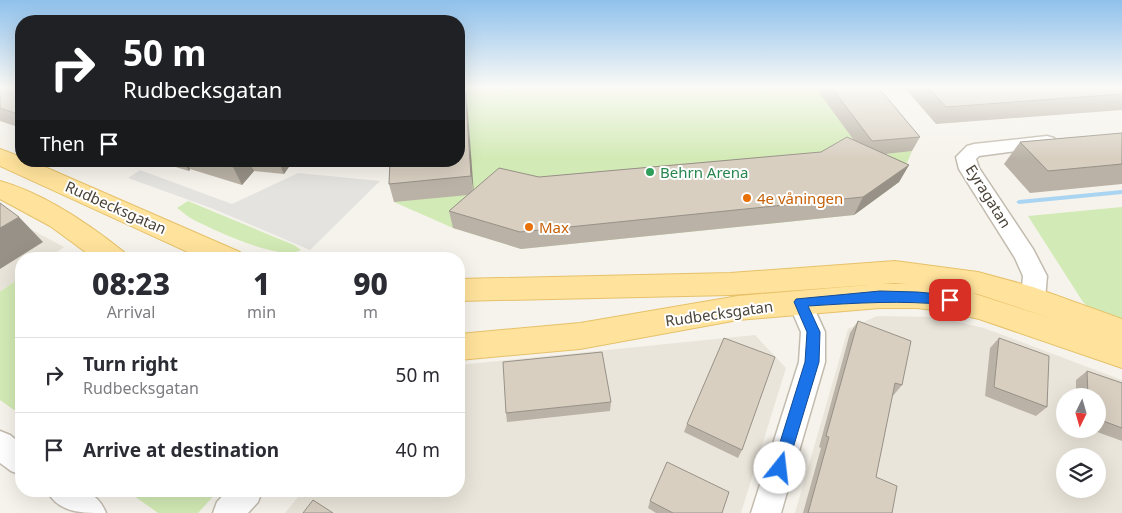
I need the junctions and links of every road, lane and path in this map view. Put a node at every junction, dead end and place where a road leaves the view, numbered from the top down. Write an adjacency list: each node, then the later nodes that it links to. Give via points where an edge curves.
1 (1062, 141): 9 (street, Eyragatan, via 993,146 974,150 966,157 969,169 1025,255 1035,276)
2 (0, 157): 3 (main road, Rudbecksgatan)
3 (15, 164)
4 (23, 167): 7 (main road, Rudbecksgatan)
5 (0, 189): 6 (main road, via 65,222)
6 (106, 252)
7 (214, 252)
8 (465, 290): 9 (main road, Rudbecksgatan, via 730,284 896,272 978,283)
9 (1033, 299): 11 (main road, Rudbecksgatan)
10 (800, 302): 12 (main road, Rudbecksgatan, via 738,308 580,336); 13 (main road, Rudbecksgatan, via 880,296 950,300); 20 (street, via 814,332 812,362)
11 (1122, 332)
12 (465, 346)
13 (1122, 355)
14 (0, 445): 15 (street)
15 (15, 456)
16 (70, 497): 18 (street)
17 (242, 497): 19 (street)
18 (91, 513)
19 (228, 513)
20 (766, 513)

